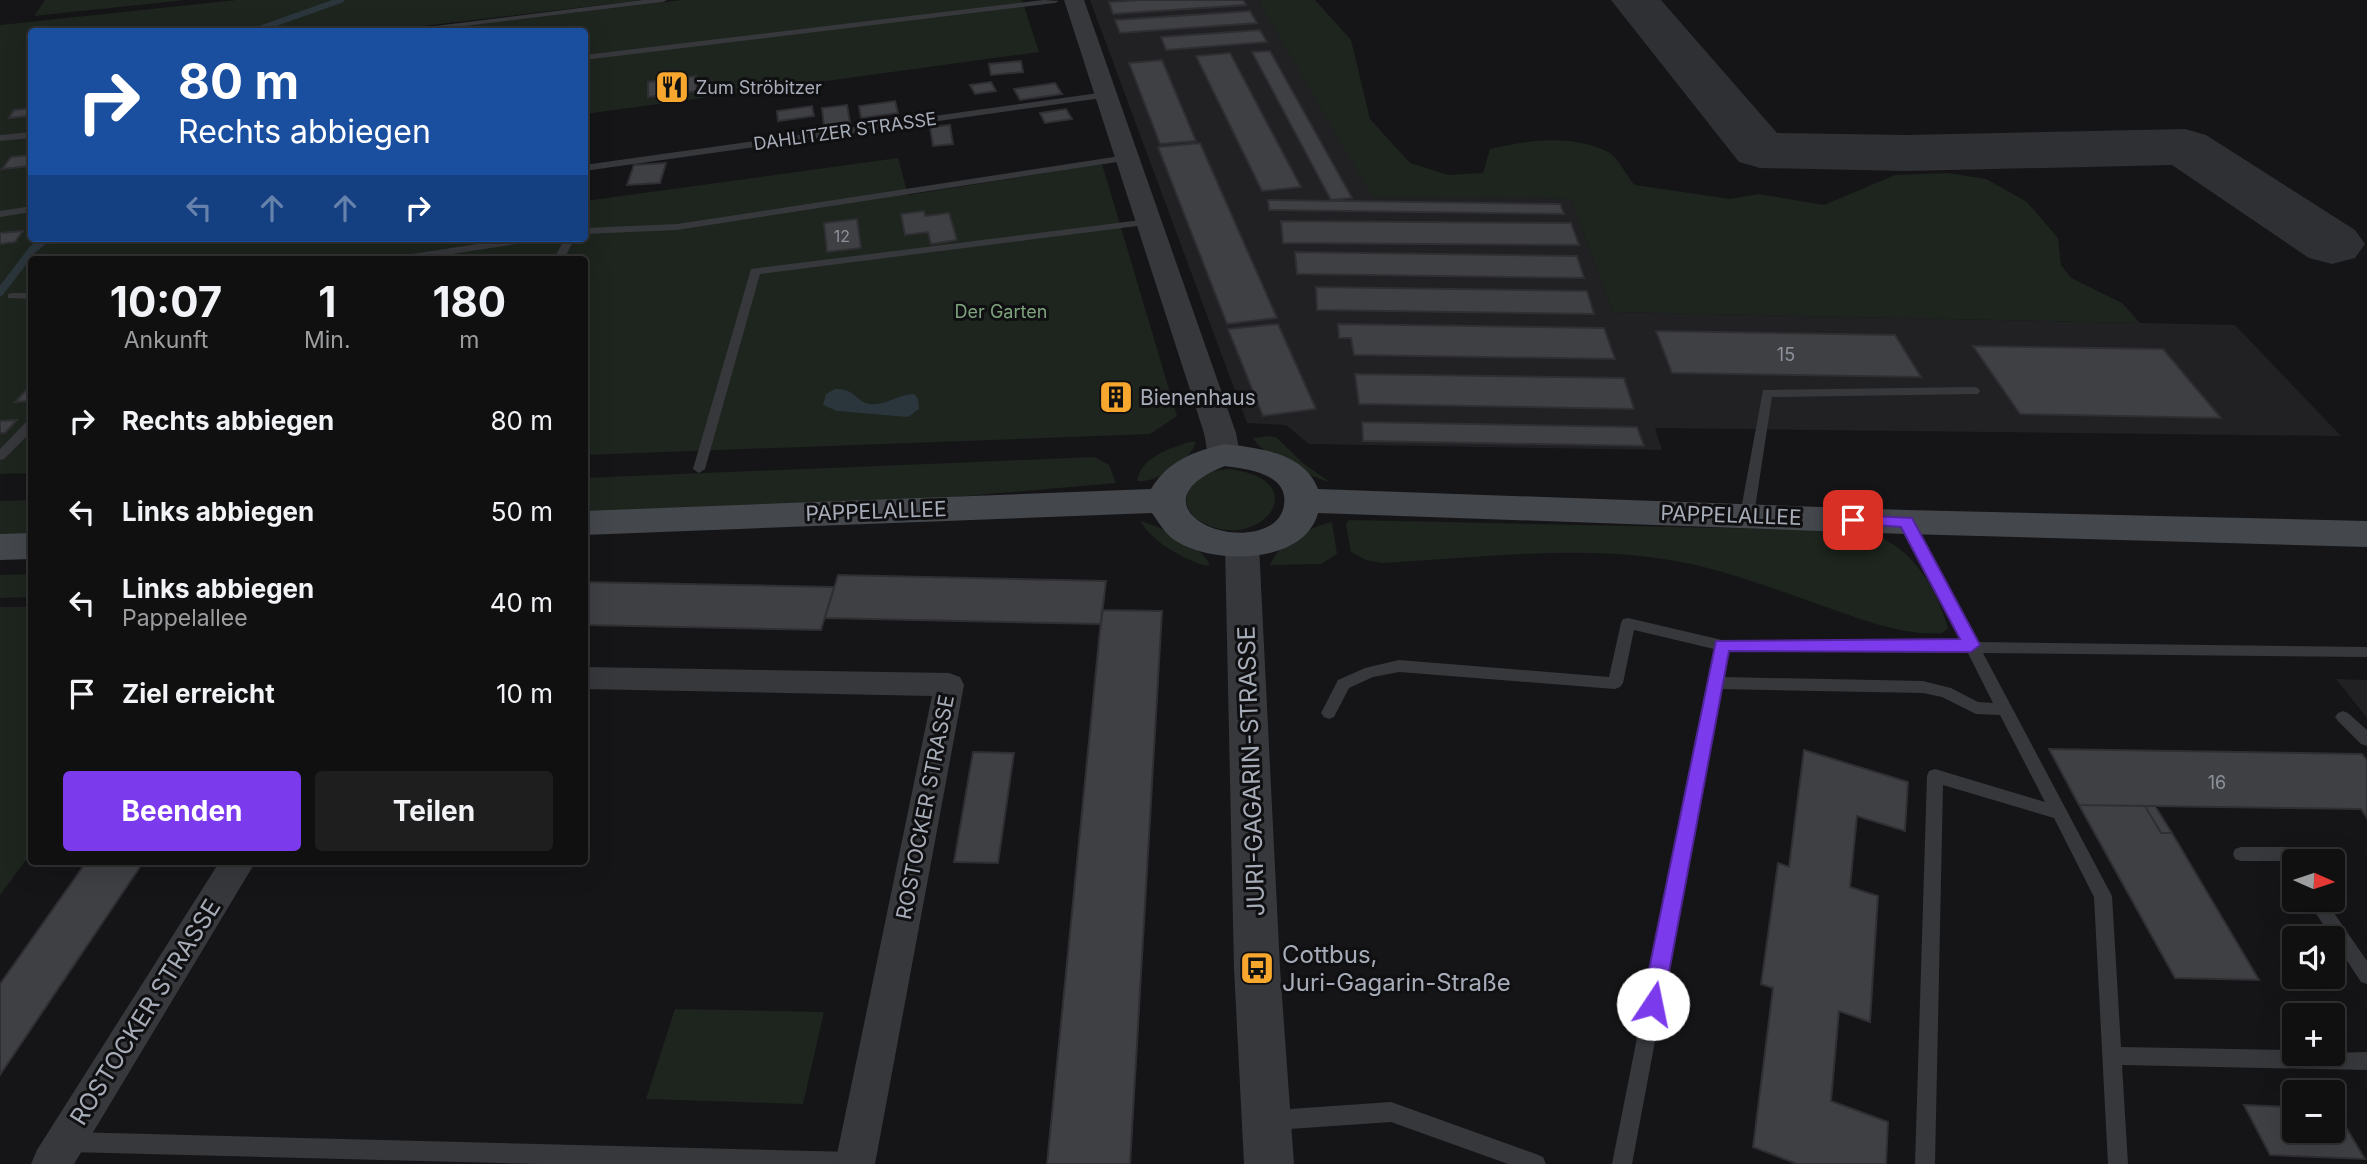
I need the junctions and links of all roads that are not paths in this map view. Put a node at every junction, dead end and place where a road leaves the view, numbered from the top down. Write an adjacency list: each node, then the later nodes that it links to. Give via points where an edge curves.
1 (663, 0): 3 (lane)
2 (1064, 1): 4 (lane); 5 (street)
3 (425, 28)
4 (588, 58)
5 (1105, 95): 8 (street); 9 (lane, DAHLITZER STRASSE)
6 (28, 135): 7 (lane)
7 (0, 138)
8 (1127, 158): 12 (street); 13 (lane, via 677,227)
9 (588, 167)
10 (28, 210): 11 (lane)
11 (0, 214)
12 (1149, 222): 20 (street); 22 (lane, via 755,271)
13 (588, 231)
14 (510, 242): 15 (lane)
15 (419, 256)
16 (12, 296): 17 (lane)
17 (28, 296)
18 (1974, 391): 25 (lane, via 1767,393)
19 (28, 427): 21 (lane)
20 (1224, 455): 23 (main road, via 1188,467 1174,480); 24 (main road, via 1265,459 1283,468 1295,478)
21 (0, 456)
22 (699, 469)
23 (1168, 500): 27 (main road, PAPPELALLEE); 29 (main road, via 1171,513 1192,534 1216,543)
24 (1305, 501): 25 (main road, PAPPELALLEE); 29 (main road, via 1299,519 1285,533)
25 (1747, 515): 26 (main road, PAPPELALLEE)
26 (1906, 522): 28 (main road, PAPPELALLEE); 33 (lane)
27 (588, 523)
28 (2367, 534)
29 (1242, 545): 49 (street, JURI-GAGARIN-STRASSE)
30 (28, 546): 31 (main road)
31 (0, 547)
32 (1722, 645): 33 (lane); 36 (lane); 38 (lane, via 1628,624 1615,683 1399,666 1343,684)
33 (1971, 645): 34 (lane); 37 (lane)
34 (2367, 652)
35 (588, 678): 52 (street, ROSTOCKER STRASSE, via 949,685)
36 (1715, 683): 37 (lane, via 1923,687 1946,692 1976,708); 54 (lane)
37 (2005, 709): 41 (lane)
38 (1329, 713)
39 (2343, 717): 40 (lane)
40 (2367, 740)
41 (2059, 813): 47 (lane, via 2103,896); 55 (lane, via 1935,776)
42 (2241, 854): 43 (lane)
43 (2282, 854)
44 (237, 865): 50 (street, ROSTOCKER STRASSE)
45 (2324, 912): 46 (lane)
46 (2367, 976)
47 (2112, 1056): 48 (lane); 56 (lane)
48 (2367, 1061)
49 (1268, 1142): 53 (lane, via 1391,1112)
50 (58, 1153): 51 (lane)
51 (431, 1158): 52 (lane)
52 (855, 1163)
53 (1536, 1164)
54 (1622, 1164)
55 (1925, 1164)
56 (2118, 1164)

